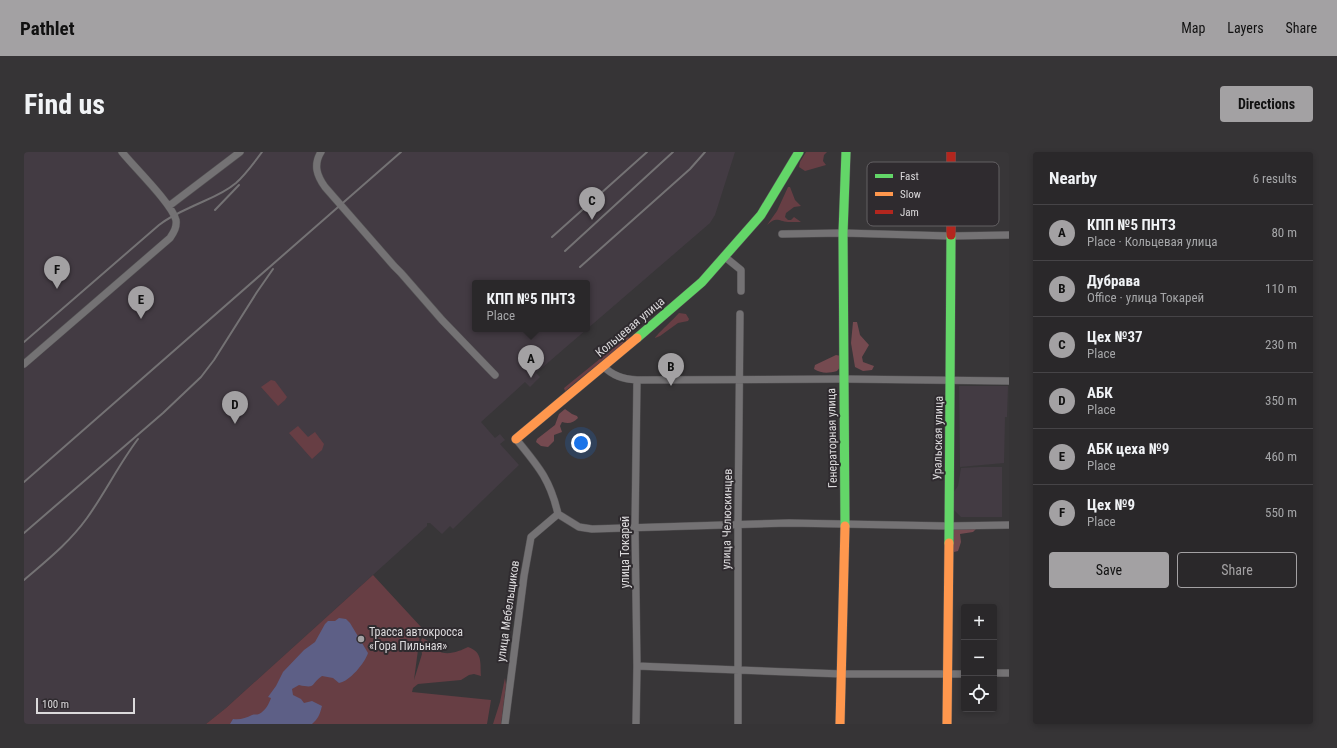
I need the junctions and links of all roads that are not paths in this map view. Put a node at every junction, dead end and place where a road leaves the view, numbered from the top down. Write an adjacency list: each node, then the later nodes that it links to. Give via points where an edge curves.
1 (122, 152): 6 (street)
2 (240, 152): 6 (street)
3 (321, 152): 17 (street, via 316,170 318,179 324,187 422,298)
4 (799, 152): 12 (street, Кольцевая улица, via 761,215)
5 (846, 152): 8 (street, Генераторная улица)
6 (169, 206): 15 (street, via 176,226 170,238)
7 (951, 226): 11 (street, Уральская улица)
8 (844, 233): 9 (street); 11 (street); 18 (street, Генераторная улица)
9 (782, 234)
10 (1009, 235): 11 (street)
11 (951, 236): 20 (street, Уральская улица)
12 (725, 257): 13 (street, via 742,270); 16 (street, Кольцевая улица, via 687,296)
13 (741, 291)
14 (740, 314): 21 (street, улица Челюскинцев)
15 (24, 364)
16 (603, 366): 19 (street, via 619,377); 23 (street, Кольцевая улица)
17 (495, 375)
18 (844, 379): 20 (street); 21 (street); 26 (street, Генераторная улица)
19 (637, 380): 21 (street); 29 (street, улица Токарей)
20 (951, 380): 22 (street); 28 (street, Уральская улица)
21 (740, 381): 25 (street, улица Челюскинцев)
22 (1009, 381)
23 (516, 438): 24 (street, Кольцевая улица, via 546,478)
24 (558, 514): 29 (street, via 585,529); 37 (street, улица Мебельщиков, via 531,536)
25 (738, 525): 26 (street); 29 (street); 31 (street, улица Челюскинцев)
26 (845, 525): 28 (street); 34 (street, Генераторная улица)
27 (1009, 525): 28 (street)
28 (948, 526): 35 (street, Уральская улица)
29 (635, 527): 30 (street, улица Токарей)
30 (637, 666): 31 (street); 38 (street, улица Токарей)
31 (737, 669): 34 (street); 39 (street, улица Челюскинцев)
32 (997, 673): 33 (street)
33 (1009, 673)
34 (842, 674): 35 (street); 40 (street, Генераторная улица)
35 (947, 674): 36 (street); 41 (street, Уральская улица)
36 (961, 674)
37 (504, 724)
38 (636, 724)
39 (738, 724)
40 (840, 724)
41 (947, 724)

